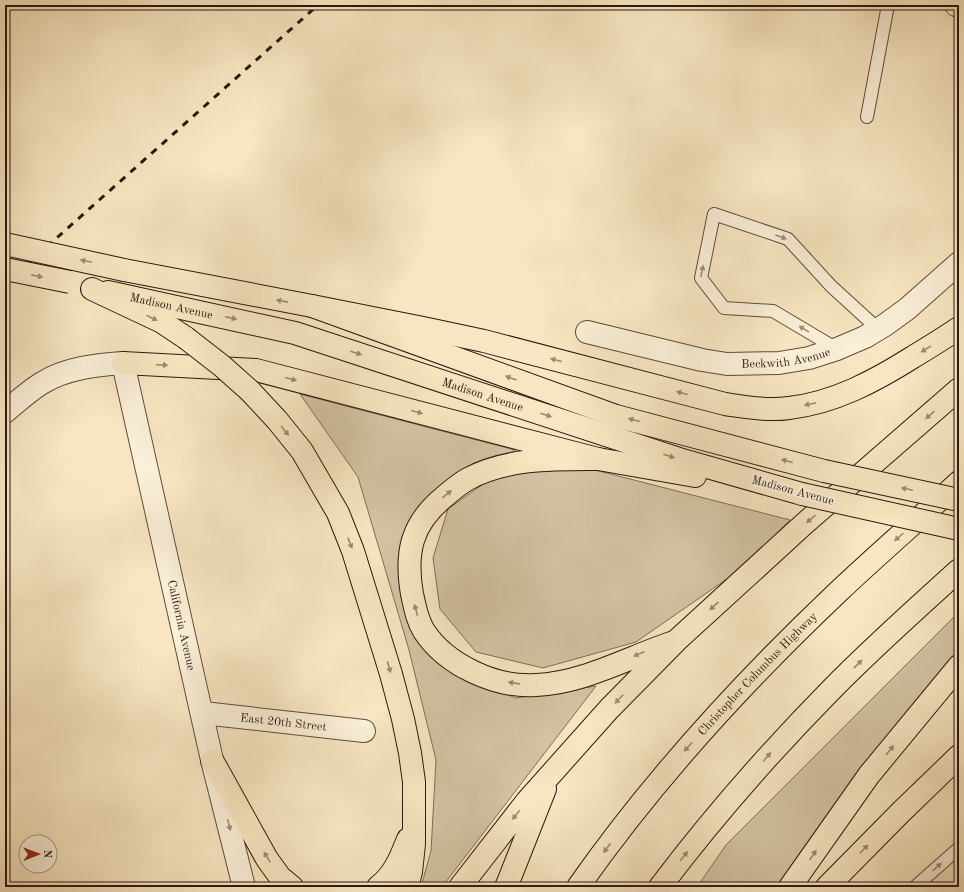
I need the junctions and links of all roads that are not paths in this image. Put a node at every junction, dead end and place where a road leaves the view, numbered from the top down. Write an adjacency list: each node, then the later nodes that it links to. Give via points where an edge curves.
1 (888, 5): 4 (lane)
2 (956, 5): 3 (street)
3 (959, 6)
4 (867, 117)
5 (5, 244): 9 (main road, Madison Avenue, one-way to 5, bridge)
6 (959, 263): 11 (street, Beckwith Avenue, via 907,309)
7 (5, 269): 8 (main road, Madison Avenue, one-way to 8, bridge)
8 (92, 289): 19 (main road, Madison Avenue, one-way to 19, via 295,333 671,457); 30 (main road, one-way to 30, bridge, via 162,322 186,338 250,391 302,452 338,513 353,551 403,719 414,782)
9 (312, 306): 10 (main road, one-way to 9, via 886,373 837,397 788,408 749,408 725,404 484,341); 20 (main road, Madison Avenue, one-way to 9, bridge, via 824,471 616,416)
10 (959, 328)
11 (878, 329): 13 (street, Beckwith Avenue); 13 (lane, one-way to 11, via 773,311 724,308 701,278 714,214 788,239 831,286)
12 (587, 332): 13 (street, Beckwith Avenue, via 727,364 779,363 809,358)
13 (837, 349)
14 (123, 363): 16 (street, via 96,365 67,372 43,382); 17 (main road, one-way to 17, via 256,370); 25 (street, California Avenue)
15 (959, 389): 23 (main road, one-way to 23, via 804,524)
16 (5, 412)
17 (598, 459): 19 (main road); 23 (main road, one-way to 17, via 574,679 535,686 515,684 481,676 448,656 430,639 416,614 409,562 416,529 425,514 437,502 468,480 491,469 544,459)
18 (959, 482): 38 (main road, Christopher Columbus Highway, one-way to 38, via 838,592 732,699 680,756)
19 (802, 494): 21 (main road, Madison Avenue, bridge)
20 (959, 500)
21 (959, 529)
22 (959, 570): 39 (main road, one-way to 22, via 772,751 887,635)
23 (676, 641): 29 (main road, one-way to 29, via 609,709)
24 (959, 666): 40 (main road, one-way to 24, via 869,776)
25 (203, 713): 26 (street, East 20th Street); 28 (street, California Avenue)
26 (364, 731)
27 (959, 756): 41 (main road, one-way to 27)
28 (212, 760): 32 (street, California Avenue, one-way to 32); 33 (main road, one-way to 28, via 280,877 267,859)
29 (550, 775): 36 (main road, one-way to 36); 37 (main road)
30 (414, 812): 34 (main road, via 408,839 396,867); 35 (main road, via 414,844)
31 (959, 848): 42 (lane, one-way to 31)
32 (244, 887)
33 (292, 887)
34 (378, 887)
35 (407, 887)
36 (460, 887)
37 (506, 887)
38 (578, 887)
39 (660, 887)
40 (790, 887)
41 (827, 887)
42 (915, 887)

